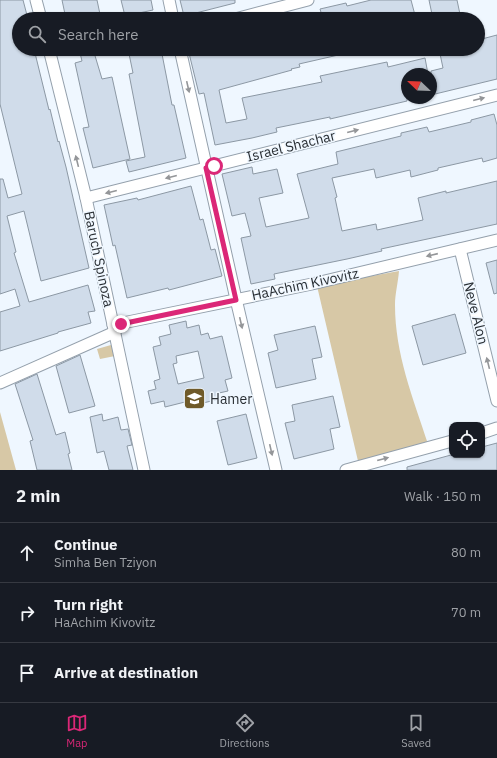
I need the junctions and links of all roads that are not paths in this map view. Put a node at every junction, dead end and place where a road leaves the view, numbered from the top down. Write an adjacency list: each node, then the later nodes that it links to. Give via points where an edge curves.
1 (36, 0): 4 (street)
2 (169, 0): 5 (street)
3 (308, 0): 6 (street)
4 (39, 12)
5 (172, 12)
6 (262, 12)
7 (51, 56): 11 (street, Baruch Spinoza, one-way to 7)
8 (182, 56): 10 (street, one-way to 10)
9 (497, 95): 10 (street, Israel Shachar, one-way to 9)
10 (206, 168): 11 (street, Israel Shachar, one-way to 11); 14 (street)
11 (86, 198): 15 (street, Baruch Spinoza)
12 (497, 240): 13 (street, HaAchim Kivovitz)
13 (460, 249): 14 (street, HaAchim Kivovitz, one-way to 14); 17 (street, Neve Alon, one-way to 13)
14 (236, 300): 15 (street, HaAchim Kivovitz); 22 (street, one-way to 22)
15 (114, 329): 16 (street, HaAchim Kivovitz); 21 (street, Baruch Spinoza)
16 (1, 382)
17 (497, 401)
18 (497, 428): 19 (street)
19 (485, 432)
20 (449, 442): 23 (street, one-way to 20)
21 (144, 470)
22 (276, 470)
23 (346, 470)

